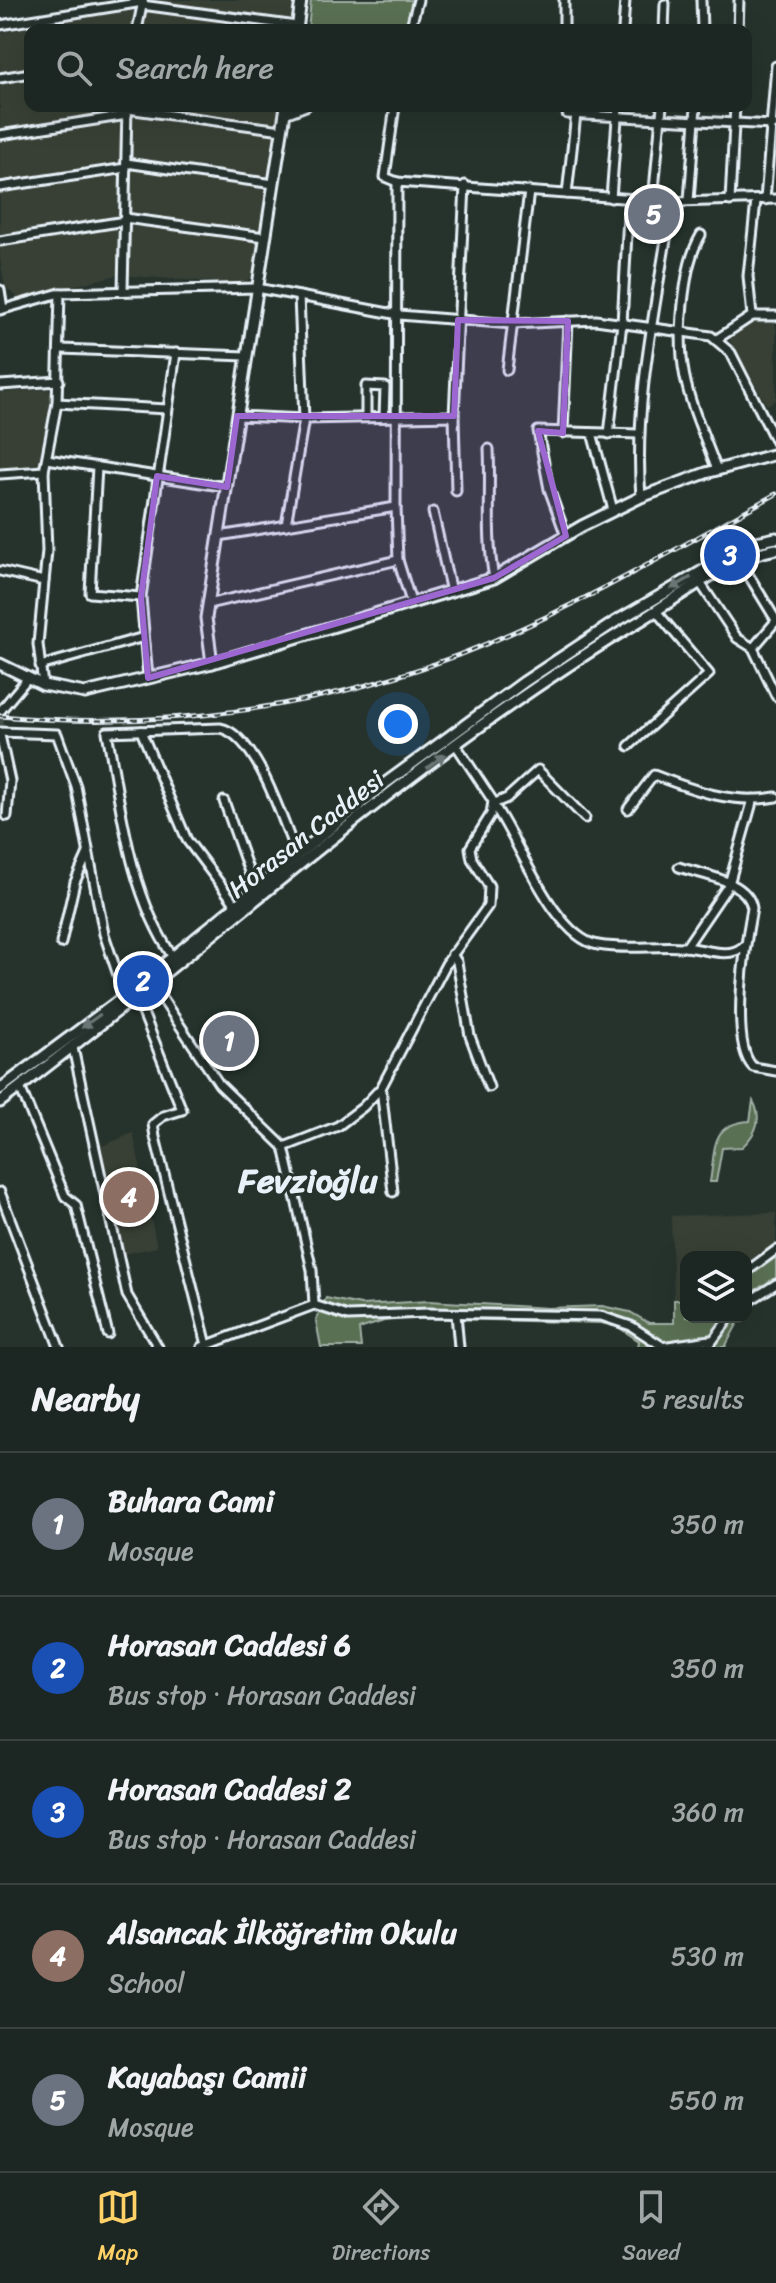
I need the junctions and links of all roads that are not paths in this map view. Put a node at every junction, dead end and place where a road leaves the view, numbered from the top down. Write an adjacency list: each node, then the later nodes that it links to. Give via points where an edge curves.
1 (301, 0): 11 (street)
2 (418, 0): 12 (street)
3 (564, 0): 13 (street)
4 (625, 0): 14 (street)
5 (701, 0): 16 (street)
6 (739, 0): 17 (street)
7 (143, 2): 9 (street); 10 (street); 18 (street)
8 (665, 4): 15 (street)
9 (138, 24)
10 (273, 24)
11 (298, 24)
12 (412, 24)
13 (564, 24)
14 (623, 24)
15 (664, 24)
16 (702, 24)
17 (738, 24)
18 (0, 25)
19 (776, 66): 36 (street)
20 (24, 74): 21 (street)
21 (0, 78)
22 (117, 112): 39 (street)
23 (127, 112): 40 (street)
24 (142, 112): 38 (street)
25 (285, 112): 38 (street)
26 (394, 112): 41 (street, via 385,177)
27 (567, 112): 32 (street)
28 (618, 112): 33 (street)
29 (662, 112): 34 (street)
30 (696, 112): 35 (street)
31 (735, 112): 37 (street)
32 (576, 114): 33 (street); 46 (street)
33 (618, 117): 34 (street); 47 (street)
34 (661, 121): 35 (street); 50 (street)
35 (695, 123): 37 (street); 53 (street)
36 (773, 125): 37 (street); 51 (street)
37 (734, 126): 54 (street)
38 (282, 130): 42 (street)
39 (0, 135)
40 (126, 166): 42 (street); 44 (street); 56 (street)
41 (397, 182): 43 (street); 66 (street)
42 (274, 184): 58 (street)
43 (465, 185): 45 (street); 69 (street)
44 (0, 187)
45 (529, 191): 46 (street); 72 (street)
46 (567, 194): 47 (street)
47 (611, 198): 48 (street)
48 (629, 199): 50 (street); 71 (street)
49 (776, 199): 51 (street)
50 (653, 200): 52 (street)
51 (765, 200): 55 (street)
52 (672, 201): 53 (street); 73 (street)
53 (689, 201): 54 (street)
54 (730, 201): 55 (street)
55 (756, 201): 67 (street, via 748,276)
56 (125, 219): 58 (street); 59 (street); 62 (street)
57 (701, 235): 74 (street, via 687,267)
58 (265, 237): 60 (street)
59 (0, 241)
60 (257, 288): 62 (street); 64 (street); 78 (street)
61 (0, 290): 65 (street)
62 (123, 291): 63 (street)
63 (60, 293): 65 (street); 76 (street)
64 (299, 296): 66 (street); 89 (street)
65 (2, 309)
66 (397, 315): 69 (street); 88 (street)
67 (752, 316): 68 (street); 75 (street)
68 (776, 316)
69 (458, 320): 72 (street); 85 (street)
70 (568, 321): 71 (street); 72 (street); 91 (street)
71 (622, 323): 73 (street); 93 (street)
72 (512, 324): 79 (street)
73 (653, 328): 74 (street); 94 (street)
74 (679, 331): 75 (street); 100 (street, via 683,383)
75 (717, 339): 90 (street, via 735,359)
76 (61, 349): 77 (street); 80 (street)
77 (176, 353): 78 (street); 83 (street)
78 (246, 356): 84 (street)
79 (507, 370)
80 (59, 381): 81 (street); 82 (street)
81 (0, 385)
82 (57, 403): 83 (street); 98 (street)
83 (167, 409): 103 (street)
84 (237, 416): 89 (street); 104 (street)
85 (454, 416): 88 (street); 105 (street)
86 (366, 417): 87 (street); 87 (street, via 366,386 385,387); 89 (street)
87 (384, 417): 88 (street)
88 (398, 417): 107 (street)
89 (304, 419): 110 (street)
90 (774, 429): 95 (street)
91 (563, 433): 92 (street); 112 (street, via 538,431 549,489)
92 (592, 433): 93 (street); 108 (street)
93 (609, 434): 94 (street)
94 (639, 434): 106 (street)
95 (776, 442)
96 (489, 449): 118 (street, via 488,540)
97 (776, 454): 100 (street)
98 (47, 459): 99 (street); 101 (street)
99 (97, 467): 103 (street); 122 (street, via 90,593)
100 (717, 470): 106 (street)
101 (44, 471): 102 (street); 119 (street)
102 (0, 474)
103 (157, 476): 104 (street); 122 (street)
104 (227, 487): 111 (street)
105 (456, 491)
106 (641, 497): 108 (street)
107 (396, 507): 110 (street); 115 (street)
108 (613, 510): 112 (street)
109 (433, 512): 121 (street)
110 (286, 525): 111 (street)
111 (219, 536): 124 (street)
112 (566, 536): 118 (street)
113 (776, 538): 149 (street, Horasan Caddesi, one-way to 149, via 740,550 571,650)
114 (776, 549): 116 (street, Horasan Caddesi)
115 (398, 560): 123 (street); 124 (street)
116 (740, 561): 120 (street, Horasan Caddesi); 126 (street)
117 (0, 571): 119 (street)
118 (494, 578): 121 (street)
119 (44, 581): 131 (street)
120 (701, 584): 125 (street, Horasan Caddesi); 128 (street, via 737,638)
121 (451, 592): 123 (street)
122 (141, 597): 127 (street)
123 (411, 602): 129 (street)
124 (208, 604): 129 (street)
125 (656, 611): 139 (street, Horasan Caddesi); 140 (street, via 709,674)
126 (776, 621): 128 (street)
127 (144, 637): 131 (street); 132 (street)
128 (753, 648): 135 (street)
129 (212, 663): 132 (street)
130 (0, 664): 133 (street)
131 (40, 666): 134 (street)
132 (148, 678): 134 (street, via 94,693)
133 (27, 679): 134 (street); 136 (street)
134 (43, 685)
135 (776, 696)
136 (1, 710)
137 (141, 731): 149 (street, via 220,728 237,734 263,775); 153 (street, via 187,840); 158 (street, via 107,732 144,902)
138 (0, 734): 146 (street, via 10,781); 148 (street, via 57,734 76,786)
139 (456, 745): 144 (street); 159 (street, Horasan Caddesi, one-way to 139)
140 (629, 746)
141 (776, 797): 142 (street)
142 (753, 799): 145 (street, via 699,792 654,775); 151 (street)
143 (224, 801): 152 (street)
144 (493, 804): 147 (street, via 538,770); 156 (street, via 517,840 536,885 581,937 599,945); 157 (street, via 470,851 489,886 490,901)
145 (628, 809)
146 (7, 816)
147 (585, 818)
148 (89, 851): 154 (street, via 75,882); 160 (street, via 104,934)
149 (296, 854): 152 (street, Horasan Caddesi)
150 (679, 867): 151 (street)
151 (729, 884): 155 (street, via 744,891 751,902); 156 (street)
152 (255, 889): 153 (street, Horasan Caddesi)
153 (236, 905): 158 (street, Horasan Caddesi)
154 (61, 943)
155 (744, 946): 156 (street, via 732,953); 163 (street, via 740,997 745,1057 757,1069)
156 (686, 947)
157 (452, 954): 165 (street, via 470,1036); 166 (street)
158 (173, 957): 160 (street, Horasan Caddesi)
159 (153, 985): 161 (street, Horasan Caddesi); 169 (street, via 219,1084)
160 (125, 996): 167 (street, Horasan Caddesi, one-way to 167)
161 (137, 998): 162 (street, Horasan Caddesi); 181 (street, via 182,1110 153,1124)
162 (73, 1048): 164 (street, Horasan Caddesi); 183 (street, via 127,1295)
163 (776, 1071)
164 (20, 1087): 168 (street, Horasan Caddesi); 179 (street, via 65,1196 76,1205)
165 (489, 1087)
166 (381, 1088): 169 (street, via 338,1126); 171 (street)
167 (0, 1089)
168 (0, 1102)
169 (284, 1147): 176 (street, via 312,1270)
170 (0, 1192): 182 (street)
171 (393, 1192)
172 (776, 1250): 173 (street)
173 (752, 1268)
174 (776, 1284): 175 (street)
175 (752, 1299)
176 (314, 1305): 177 (street, via 348,1316); 181 (street)
177 (456, 1314): 184 (street); 185 (street, via 601,1316 631,1326)
178 (725, 1323): 180 (street)
179 (108, 1334)
180 (709, 1344): 185 (street)
181 (205, 1346)
182 (59, 1347)
183 (158, 1347)
184 (459, 1347)
185 (661, 1347)

